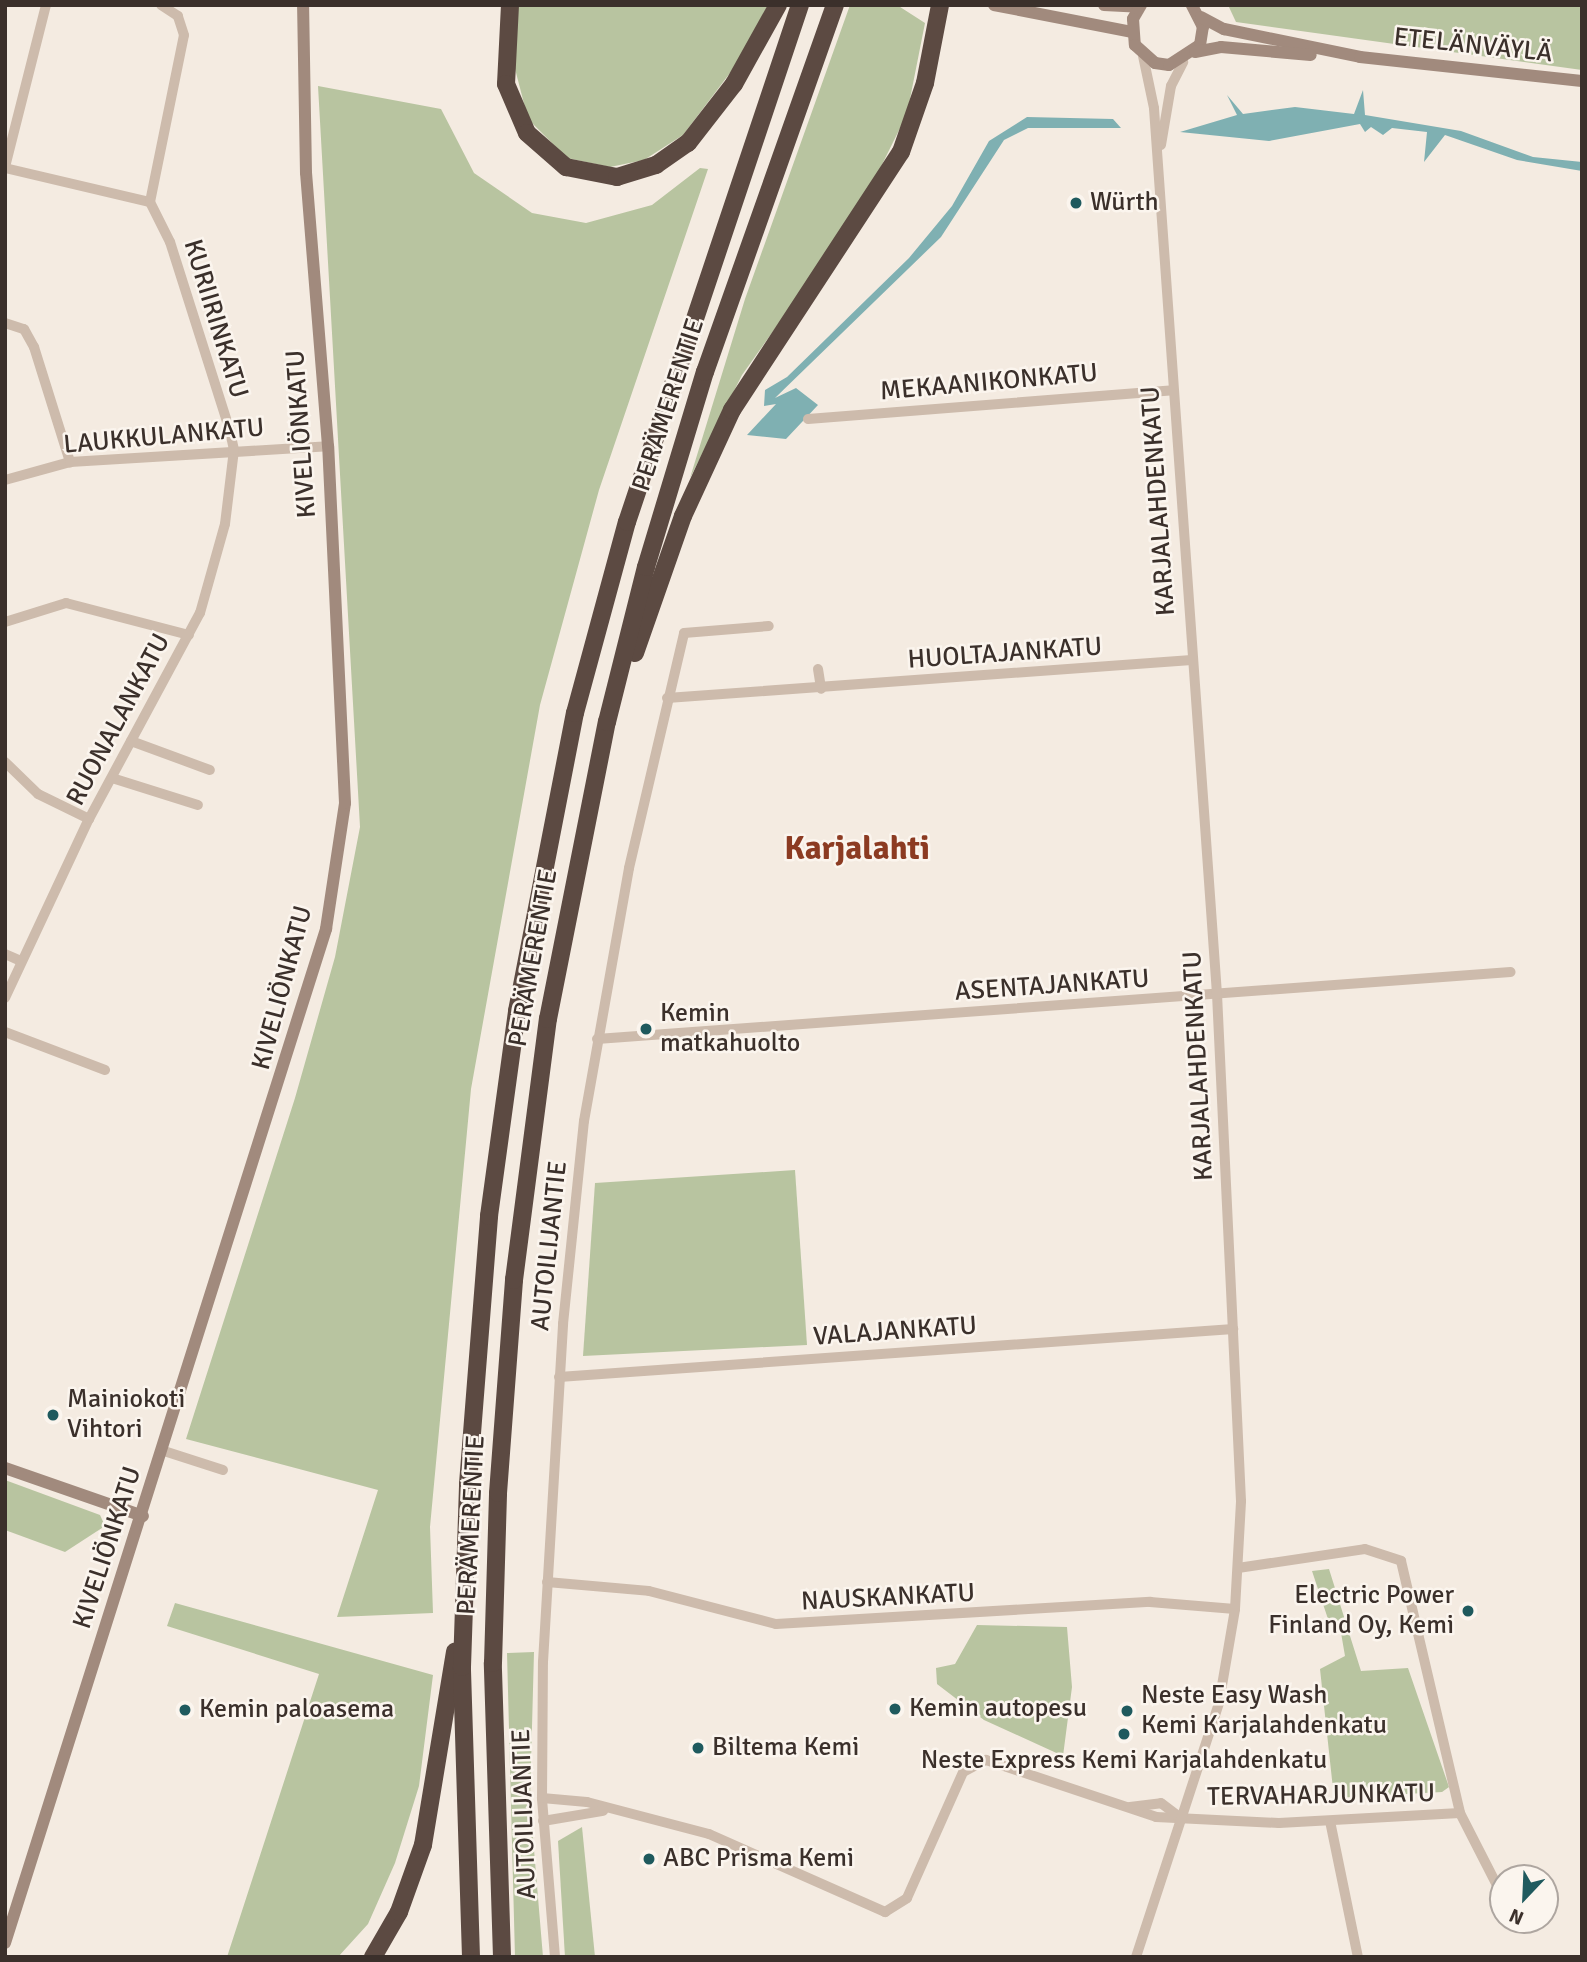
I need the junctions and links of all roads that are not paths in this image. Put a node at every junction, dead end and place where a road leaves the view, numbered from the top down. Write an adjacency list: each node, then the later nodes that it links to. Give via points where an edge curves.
1 (46, 5): 21 (street)
2 (161, 5): 22 (street, via 178,16 184,35)
3 (303, 5): 26 (main road, KIVELIÖNKATU, via 306,173)
4 (510, 5): 5 (highway, via 506,84 527,133 566,167 617,177 656,165 688,143 734,84)
5 (778, 5)
6 (800, 5): 61 (highway, PERÄMERENTIE, via 661,406 572,727 499,1129 477,1347)
7 (835, 5): 34 (highway, PERÄMERENTIE, via 705,372)
8 (940, 5): 34 (highway, via 925,82 901,152 742,392 683,516 634,655)
9 (994, 5): 14 (main road)
10 (1104, 5): 12 (main road)
11 (1192, 5): 13 (main road)
12 (1140, 6): 14 (main road)
13 (1201, 17): 15 (main road); 17 (main road, ETELÄNVÄYLÄ, via 1224,29)
14 (1131, 32): 16 (main road)
15 (1195, 52): 17 (main road, ETELÄNVÄYLÄ, via 1221,47); 18 (main road)
16 (1143, 56): 18 (main road, via 1155,63); 20 (street, KARJALAHDENKATU)
17 (1360, 57): 19 (main road, ETELÄNVÄYLÄ)
18 (1183, 62): 20 (street, KARJALAHDENKATU, via 1171,86)
19 (1582, 81)
20 (1158, 160): 24 (street, KARJALAHDENKATU)
21 (5, 168): 22 (street)
22 (150, 202): 27 (street, KURIIRINKATU, via 170,242)
23 (5, 323): 28 (street, via 24,329 34,347)
24 (1173, 390): 25 (street, MEKAANIKONKATU); 33 (street, KARJALAHDENKATU)
25 (808, 419)
26 (328, 446): 27 (street, LAUKKULANKATU); 54 (main road, KIVELIÖNKATU, via 345,803 326,929)
27 (234, 450): 28 (street, LAUKKULANKATU); 32 (street, RUONALANKATU, via 222,546)
28 (70, 462): 29 (street, LAUKKULANKATU)
29 (5, 480)
30 (5, 622): 32 (street, via 66,603)
31 (769, 626): 37 (street, AUTOILIJANTIE, via 684,633)
32 (189, 635): 38 (street, RUONALANKATU)
33 (1192, 660): 36 (street, HUOLTAJANKATU); 47 (street, KARJALAHDENKATU)
34 (620, 668): 74 (highway, PERÄMERENTIE, via 548,1019 514,1280 494,1595)
35 (818, 669): 36 (street)
36 (821, 689): 37 (street, HUOLTAJANKATU)
37 (667, 698): 50 (street, AUTOILIJANTIE)
38 (131, 741): 40 (street); 41 (street, RUONALANKATU)
39 (5, 762): 43 (street, via 38,794)
40 (209, 770)
41 (112, 778): 42 (street); 43 (street, RUONALANKATU)
42 (198, 805)
43 (89, 819): 45 (street, RUONALANKATU)
44 (5, 954): 45 (street)
45 (21, 961): 48 (street, RUONALANKATU)
46 (1511, 972): 47 (street, ASENTAJANKATU)
47 (1217, 994): 50 (street, ASENTAJANKATU); 52 (street, KARJALAHDENKATU)
48 (5, 998)
49 (5, 1032): 51 (street)
50 (597, 1039): 53 (street, AUTOILIJANTIE)
51 (105, 1070)
52 (1233, 1329): 53 (street, VALAJANKATU); 58 (street, KARJALAHDENKATU)
53 (559, 1377): 59 (street, AUTOILIJANTIE)
54 (164, 1451): 56 (street); 57 (main road, KIVELIÖNKATU)
55 (5, 1468): 57 (main road)
56 (223, 1470)
57 (143, 1516): 70 (main road, KIVELIÖNKATU)
58 (1238, 1568): 60 (street, KARJALAHDENKATU); 65 (street, via 1365,1549 1401,1561)
59 (547, 1582): 60 (street, NAUSKANKATU, via 649,1591 776,1624 1150,1602); 62 (street, AUTOILIJANTIE)
60 (1235, 1609): 66 (street, KARJALAHDENKATU, via 1219,1703)
61 (463, 1618): 72 (highway, via 426,1835 405,1899); 73 (highway, PERÄMERENTIE)
62 (542, 1798): 64 (street, via 587,1802); 67 (street, AUTOILIJANTIE)
63 (1128, 1807): 64 (street, via 976,1762 962,1772 908,1898 885,1912 709,1834); 66 (street); 66 (street, via 1161,1803)
64 (603, 1811): 67 (street)
65 (1460, 1813): 68 (street, TERVAHARJUNKATU); 69 (street)
66 (1182, 1819): 68 (street, TERVAHARJUNKATU); 76 (street, KARJALAHDENKATU)
67 (543, 1821): 75 (street, AUTOILIJANTIE)
68 (1329, 1821): 77 (street)
69 (1489, 1870)
70 (8, 1923): 71 (main road, KIVELIÖNKATU)
71 (5, 1943)
72 (373, 1957)
73 (471, 1957)
74 (502, 1957)
75 (555, 1957)
76 (1136, 1957)
77 (1358, 1957)

